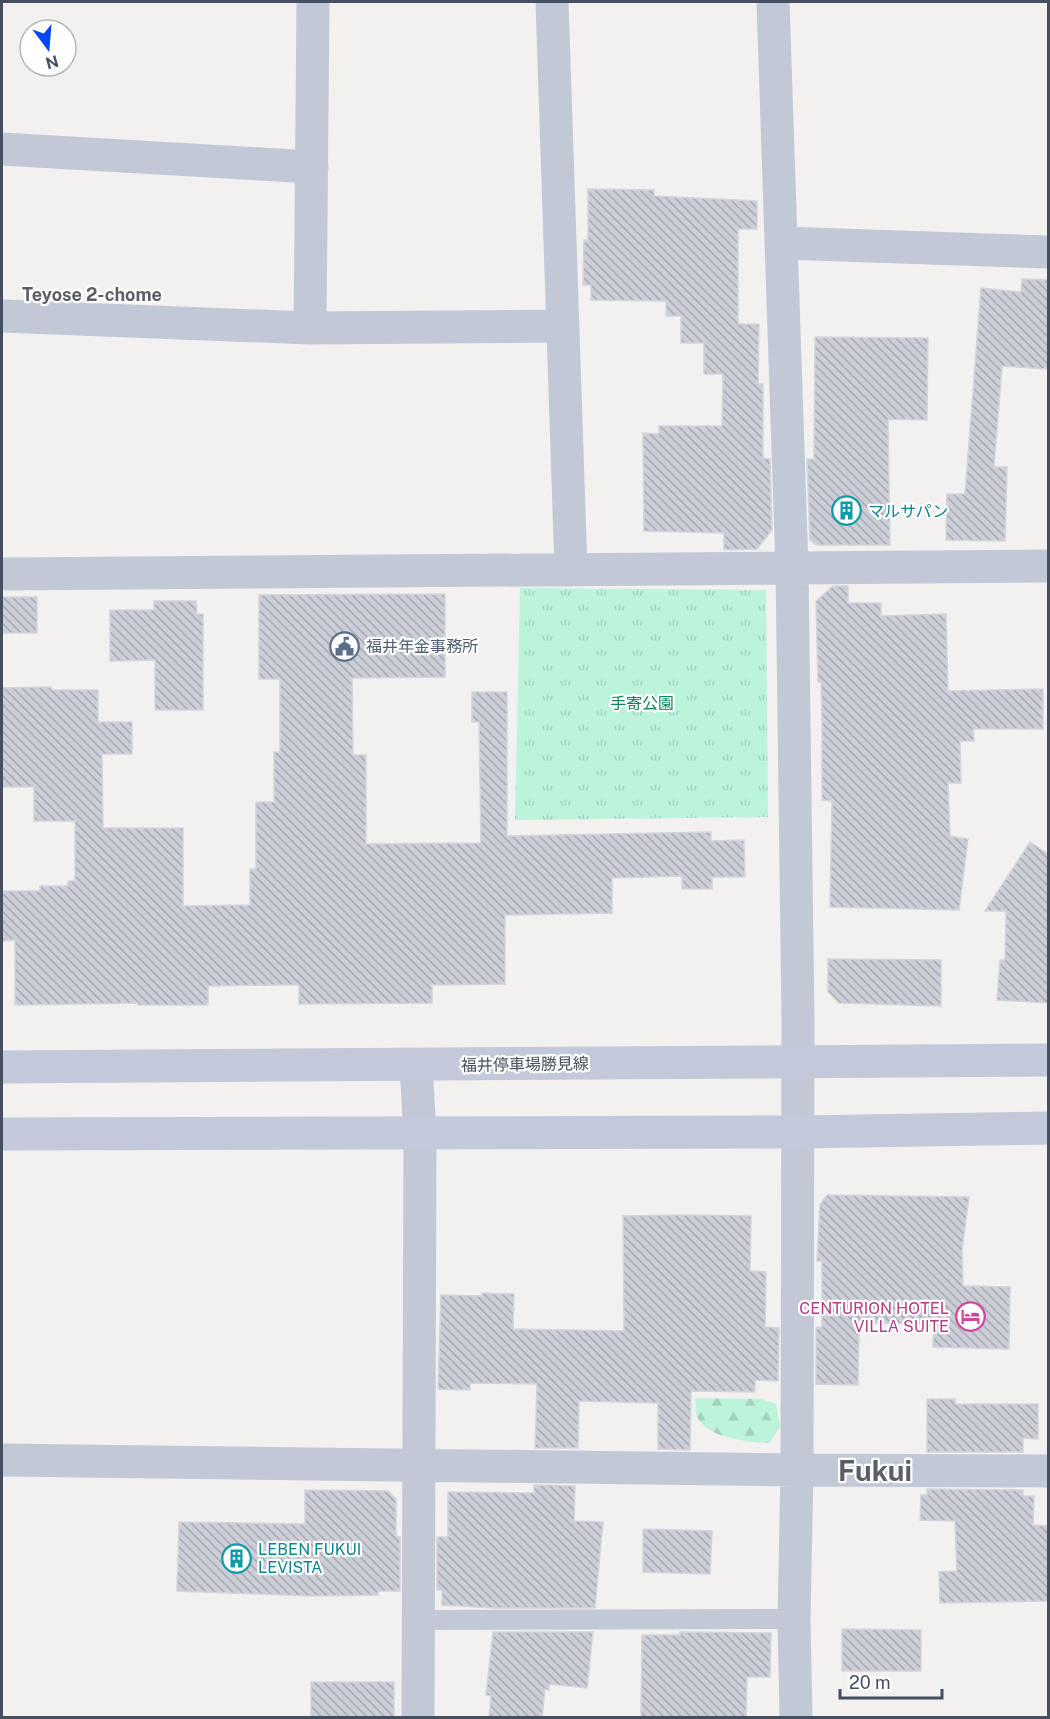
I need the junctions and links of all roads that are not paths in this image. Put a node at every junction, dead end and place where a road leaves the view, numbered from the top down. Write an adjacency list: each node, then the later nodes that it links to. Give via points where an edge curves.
1 (313, 2): 5 (street)
2 (552, 2): 9 (street)
3 (773, 2): 6 (street)
4 (2, 149): 5 (street)
5 (312, 167): 10 (street)
6 (782, 243): 7 (street); 12 (street)
7 (1048, 252)
8 (2, 316): 10 (street)
9 (563, 326): 10 (street); 13 (street)
10 (310, 328)
11 (1048, 566): 12 (street)
12 (792, 569): 13 (street); 15 (street)
13 (571, 570): 14 (street)
14 (2, 574)
15 (799, 1060): 16 (main road, 福井停車場勝見線); 17 (main road, 福井停車場勝見線); 20 (street)
16 (1048, 1060)
17 (416, 1066): 18 (main road, 福井停車場勝見線); 21 (street)
18 (2, 1067)
19 (1048, 1128): 20 (main road)
20 (798, 1132): 21 (main road); 25 (street)
21 (420, 1133): 22 (main road); 24 (street)
22 (2, 1134)
23 (2, 1460): 24 (street)
24 (419, 1465): 25 (street); 28 (street)
25 (797, 1470): 26 (street); 27 (street)
26 (1048, 1471)
27 (794, 1619): 28 (lane); 30 (street)
28 (418, 1620): 29 (street)
29 (418, 1718)
30 (796, 1718)

